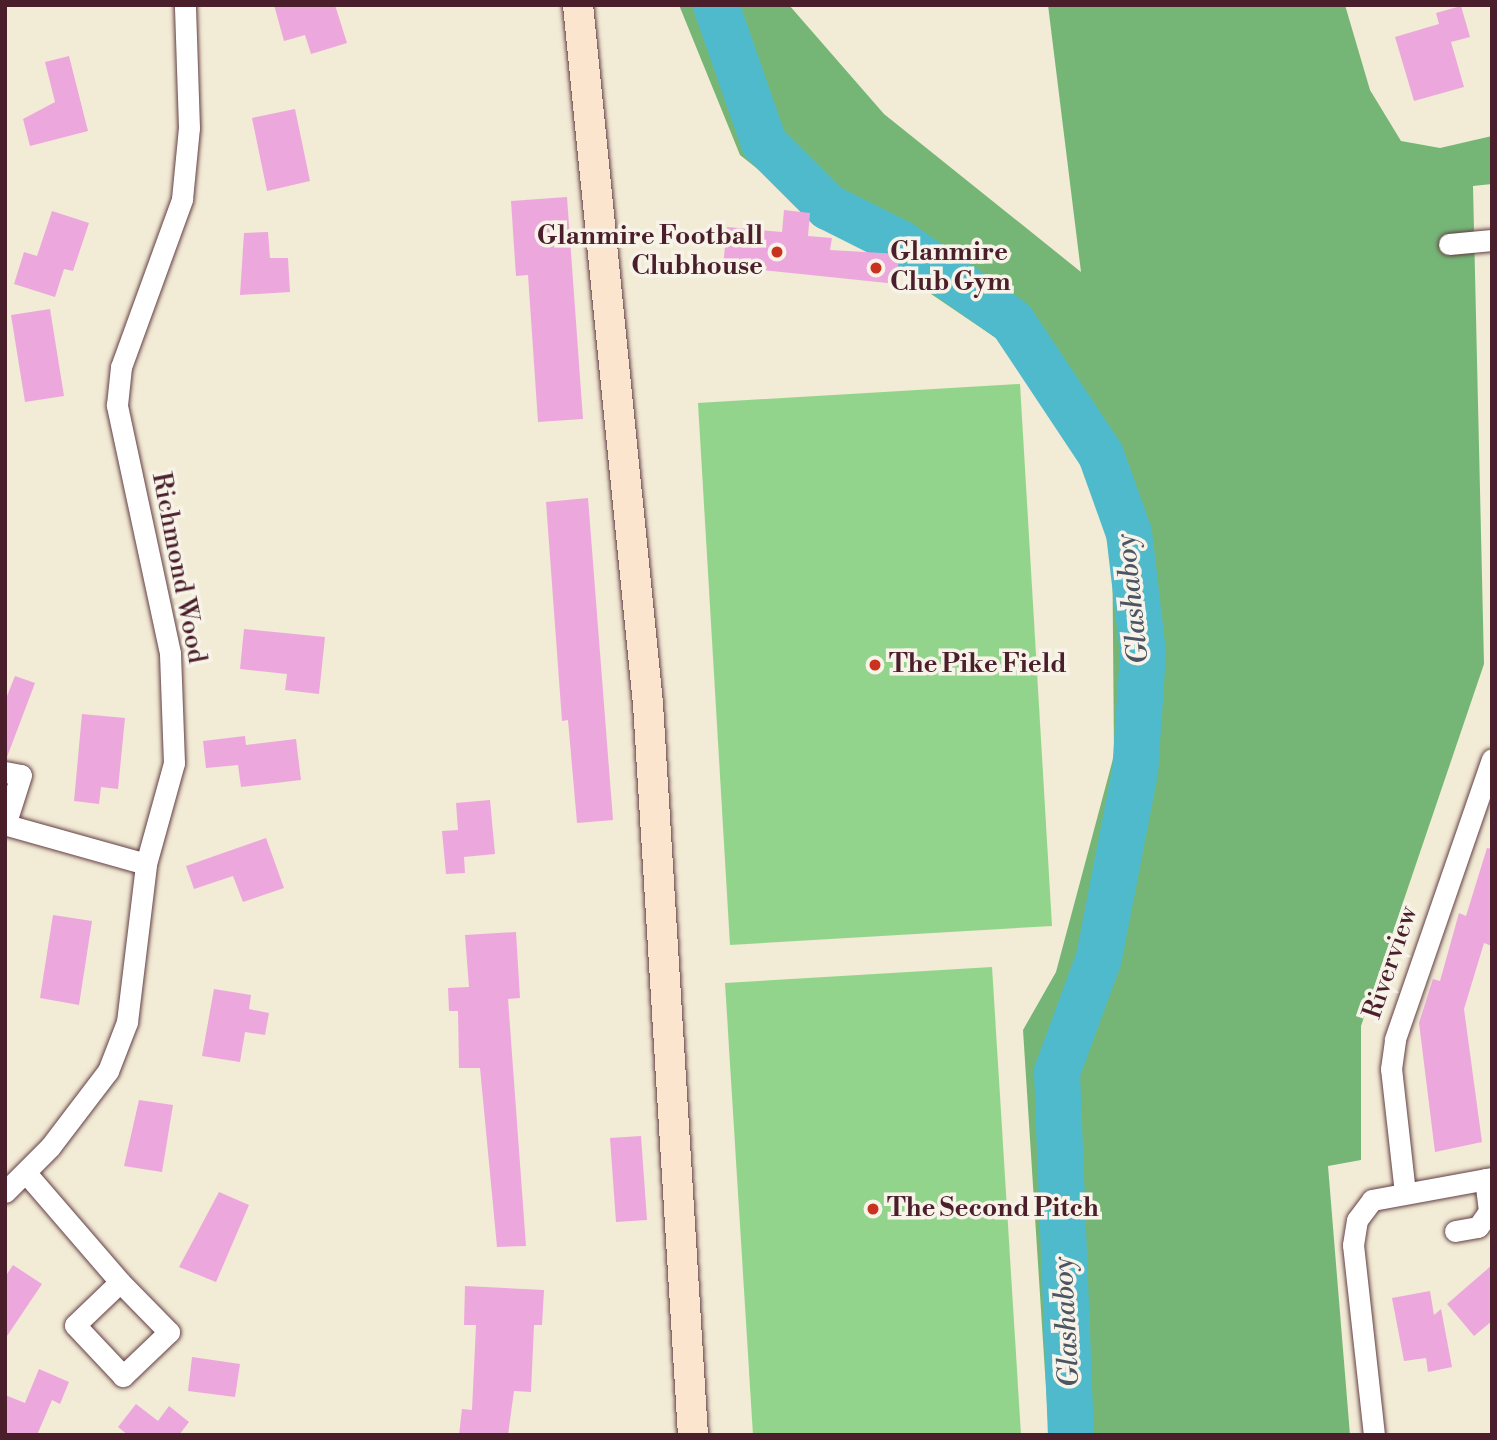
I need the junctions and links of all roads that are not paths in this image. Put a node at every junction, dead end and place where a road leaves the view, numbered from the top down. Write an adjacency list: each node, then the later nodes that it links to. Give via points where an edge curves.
1 (185, 5): 8 (street, Richmond Wood, via 189,128 182,199 121,367 117,405 170,653 174,763)
2 (578, 5): 15 (main road, via 649,704)
3 (1492, 240): 4 (street)
4 (1449, 244)
5 (1492, 759): 12 (street, Riverview, via 1395,1039 1391,1069)
6 (5, 772): 7 (street, via 21,775)
7 (6, 825): 8 (street)
8 (146, 864): 9 (street, Richmond Wood, via 127,1022 108,1071)
9 (26, 1172): 11 (street, Richmond Wood); 14 (street)
10 (1488, 1178): 12 (street); 13 (street, via 1489,1211 1478,1227)
11 (5, 1192)
12 (1405, 1193): 16 (street, via 1372,1200 1355,1233)
13 (1455, 1231)
14 (120, 1282): 14 (street, via 75,1325 123,1376 169,1332)
15 (693, 1435)
16 (1374, 1435)

